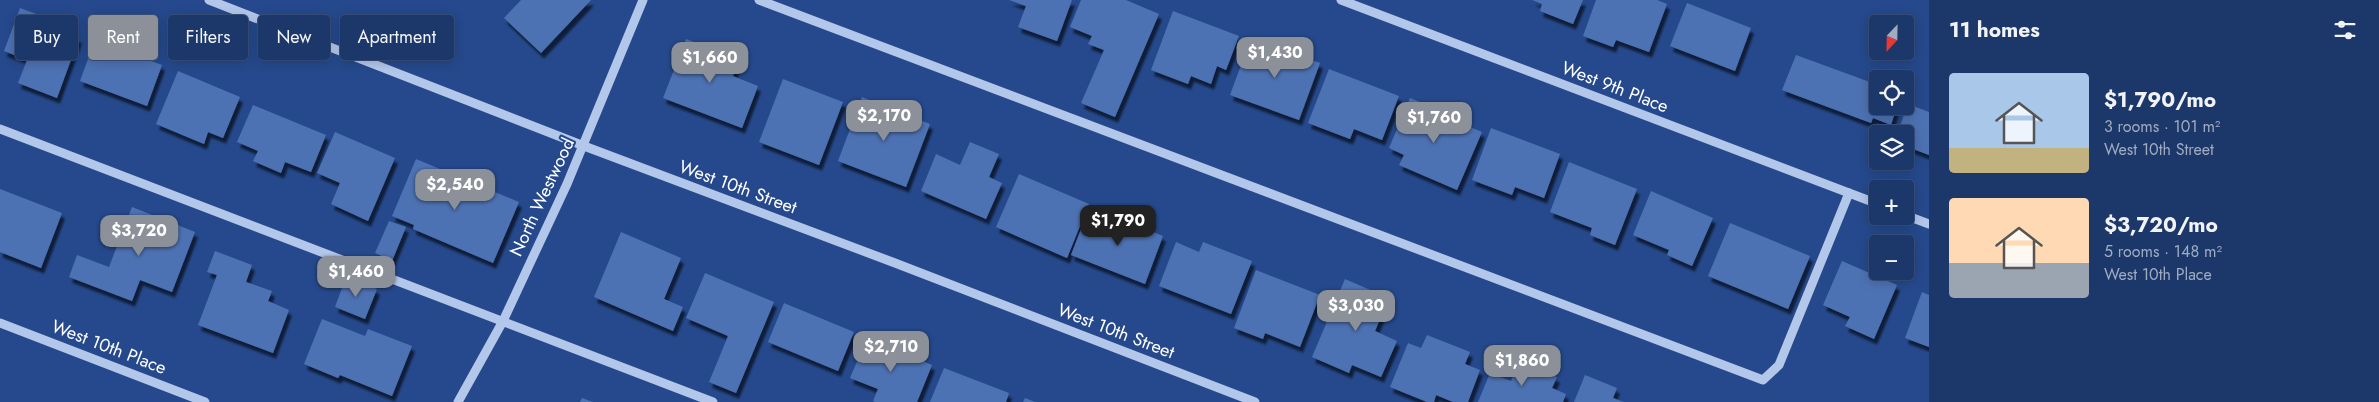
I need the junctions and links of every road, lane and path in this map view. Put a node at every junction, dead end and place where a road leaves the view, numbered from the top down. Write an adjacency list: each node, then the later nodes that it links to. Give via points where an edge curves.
1 (209, 0): 6 (street, West 10th Street)
2 (642, 0): 6 (street, North Westwood)
3 (759, 0): 7 (street, via 1763,380 1779,366)
4 (1341, 0): 7 (street, West 9th Place)
5 (0, 129): 11 (street)
6 (584, 146): 11 (street, North Westwood); 16 (street, West 10th Street)
7 (1849, 193): 8 (street, West 9th Place)
8 (1869, 201)
9 (1914, 218): 10 (street)
10 (1929, 224)
11 (503, 322): 14 (street, North Westwood); 15 (street)
12 (0, 323): 13 (street, West 10th Place)
13 (205, 402)
14 (458, 402)
15 (713, 402)
16 (1256, 402)

